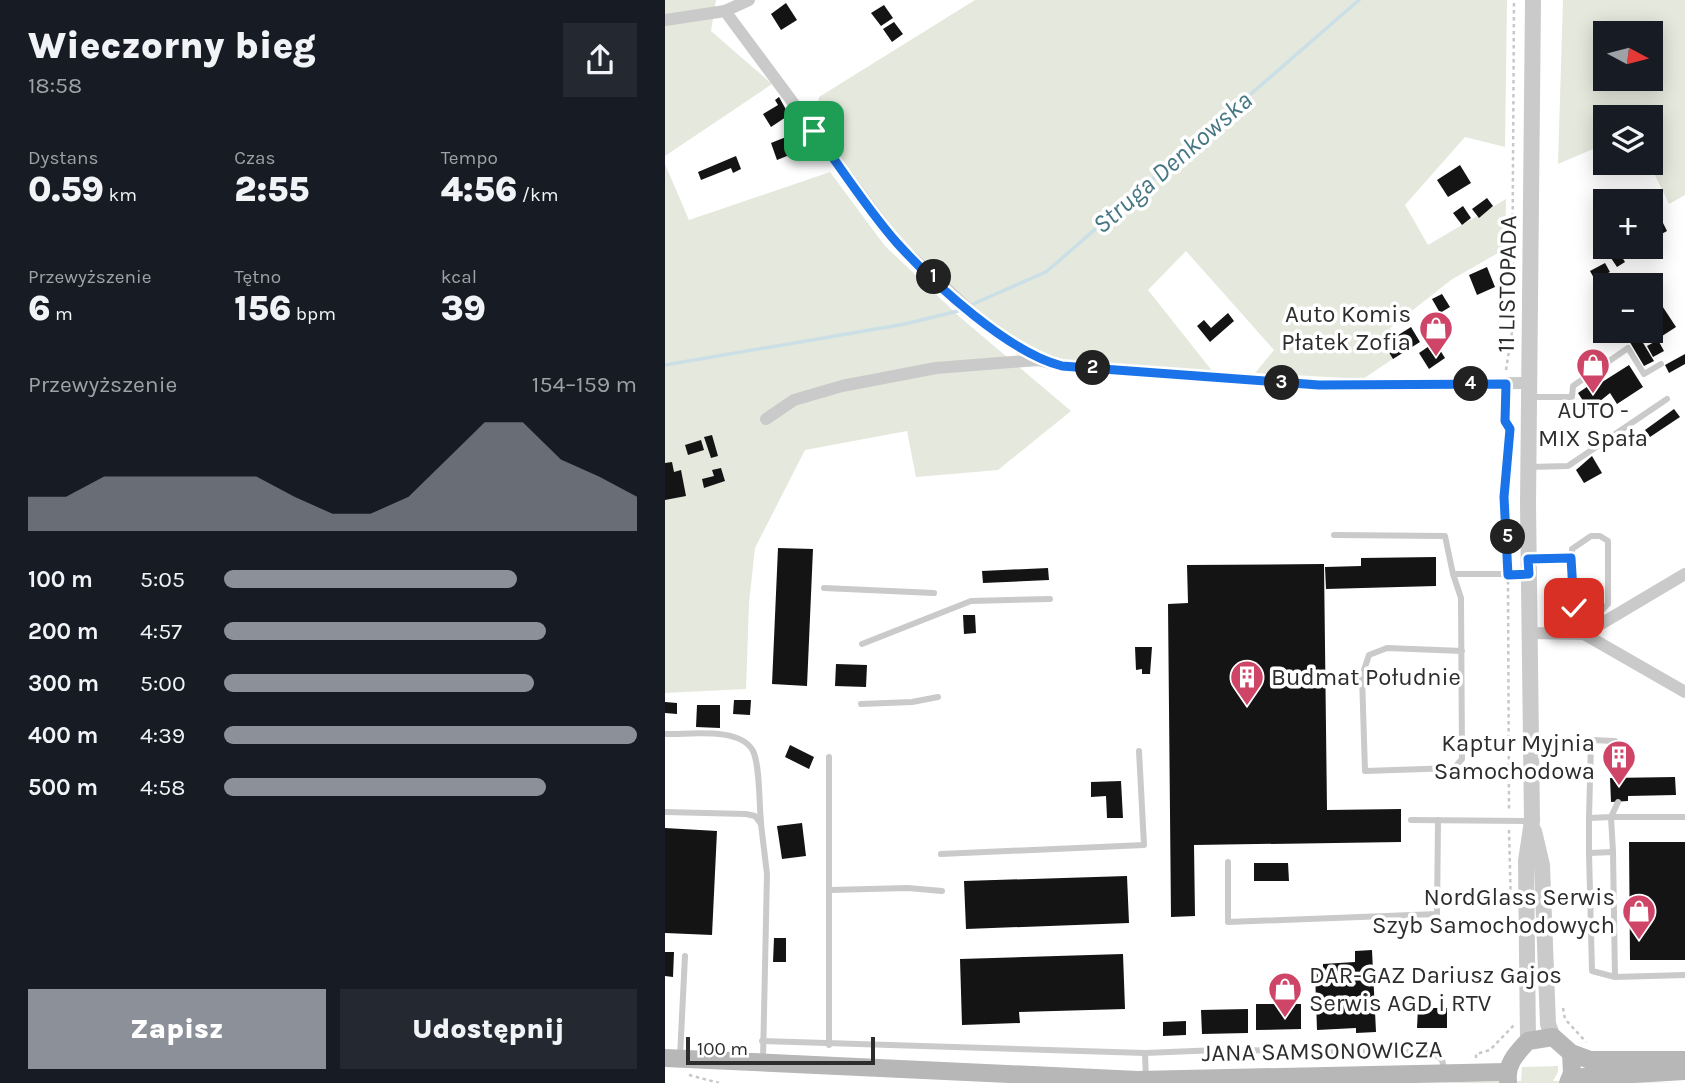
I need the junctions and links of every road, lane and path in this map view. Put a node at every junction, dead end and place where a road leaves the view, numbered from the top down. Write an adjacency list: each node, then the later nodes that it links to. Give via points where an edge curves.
1 (749, 0): 4 (street)
2 (1514, 0): 8 (path, via 1512,332)
3 (1533, 0): 9 (street, 11 LISTOPADA)
4 (725, 11): 5 (street); 6 (street, via 897,243 978,318)
5 (665, 20)
6 (1038, 360): 8 (street, via 1062,366 1319,385); 11 (street, via 936,368 842,386 794,400)
7 (1661, 364): 9 (lane, via 1644,374 1628,348 1573,386 1572,397)
8 (1506, 384): 9 (street); 18 (path, via 1505,421 1510,429 1504,497)
9 (1529, 390): 12 (street, 11 LISTOPADA)
10 (1667, 399): 12 (lane, via 1568,466)
11 (766, 419)
12 (1529, 467): 15 (street, 11 LISTOPADA)
13 (1334, 536): 16 (lane, via 1445,536)
14 (1571, 558): 14 (lane, via 1574,608 1579,613 1605,610 1608,541 1591,536 1572,549); 15 (lane)
15 (1529, 567): 18 (lane); 22 (street, 11 LISTOPADA)
16 (1453, 574): 18 (lane); 25 (lane, via 1461,598)
17 (1685, 574): 23 (street)
18 (1508, 575): 41 (path)
19 (824, 588): 20 (lane)
20 (935, 593)
21 (1050, 599): 24 (lane, via 971,601)
22 (1530, 633): 23 (street); 40 (street, 11 LISTOPADA)
23 (1584, 634): 26 (street)
24 (862, 644)
25 (1462, 651): 25 (lane, via 1462,752 1458,765 1365,771 1361,676 1369,655 1387,648)
26 (1685, 692)
27 (938, 697): 28 (lane)
28 (861, 704)
29 (665, 734): 42 (lane, via 731,736 744,741 754,752)
30 (1139, 751): 45 (lane, via 1144,845)
31 (829, 757): 47 (lane)
32 (1618, 778): 37 (lane, via 1615,741 1591,740)
33 (1618, 802): 35 (lane)
34 (665, 812): 42 (lane, via 745,814 755,816)
35 (1611, 817): 36 (lane); 37 (lane); 43 (lane)
36 (1685, 817)
37 (1589, 818): 44 (lane)
38 (1411, 820): 39 (lane)
39 (1438, 820): 41 (lane); 46 (lane, via 1437,914 1228,922)
40 (1532, 821): 41 (lane); 55 (street, 11 LISTOPADA, via 1542,865 1548,1024); 57 (street, 11 LISTOPADA, via 1526,861)
41 (1509, 823): 49 (path)
42 (761, 824): 56 (lane, via 767,874)
43 (1613, 852): 44 (lane); 52 (lane)
44 (1589, 853): 52 (lane, via 1592,971)
45 (941, 855)
46 (1228, 862)
47 (830, 890): 48 (lane); 58 (lane)
48 (942, 891)
49 (1511, 912)
50 (685, 956): 64 (lane)
51 (1685, 975): 52 (lane)
52 (1615, 977)
53 (1562, 1003): 59 (path, via 1565,1019)
54 (1514, 1014): 66 (path, via 1510,1033 1490,1051 1476,1054)
55 (1553, 1037): 57 (main road); 61 (main road)
56 (762, 1041): 58 (lane); 63 (lane)
57 (1528, 1041): 68 (main road, via 1512,1058)
58 (829, 1045): 60 (lane)
59 (1590, 1045)
60 (1145, 1053): 67 (lane, via 1432,1052); 71 (lane)
61 (1571, 1053): 62 (main road, via 1590,1060); 72 (main road)
62 (1685, 1060)
63 (763, 1061): 64 (main road, JANA SAMSONOWICZA); 69 (main road, JANA SAMSONOWICZA)
64 (677, 1064): 73 (path)
65 (1685, 1071): 72 (main road, via 1583,1077)
66 (1476, 1072): 67 (main road, JANA SAMSONOWICZA); 68 (main road, JANA SAMSONOWICZA)
67 (1445, 1073): 71 (main road, JANA SAMSONOWICZA)
68 (1508, 1077)
69 (1035, 1079): 70 (main road, JANA SAMSONOWICZA)
70 (1085, 1080): 71 (main road, JANA SAMSONOWICZA)
71 (1139, 1081)
72 (1569, 1082)
73 (719, 1083)

